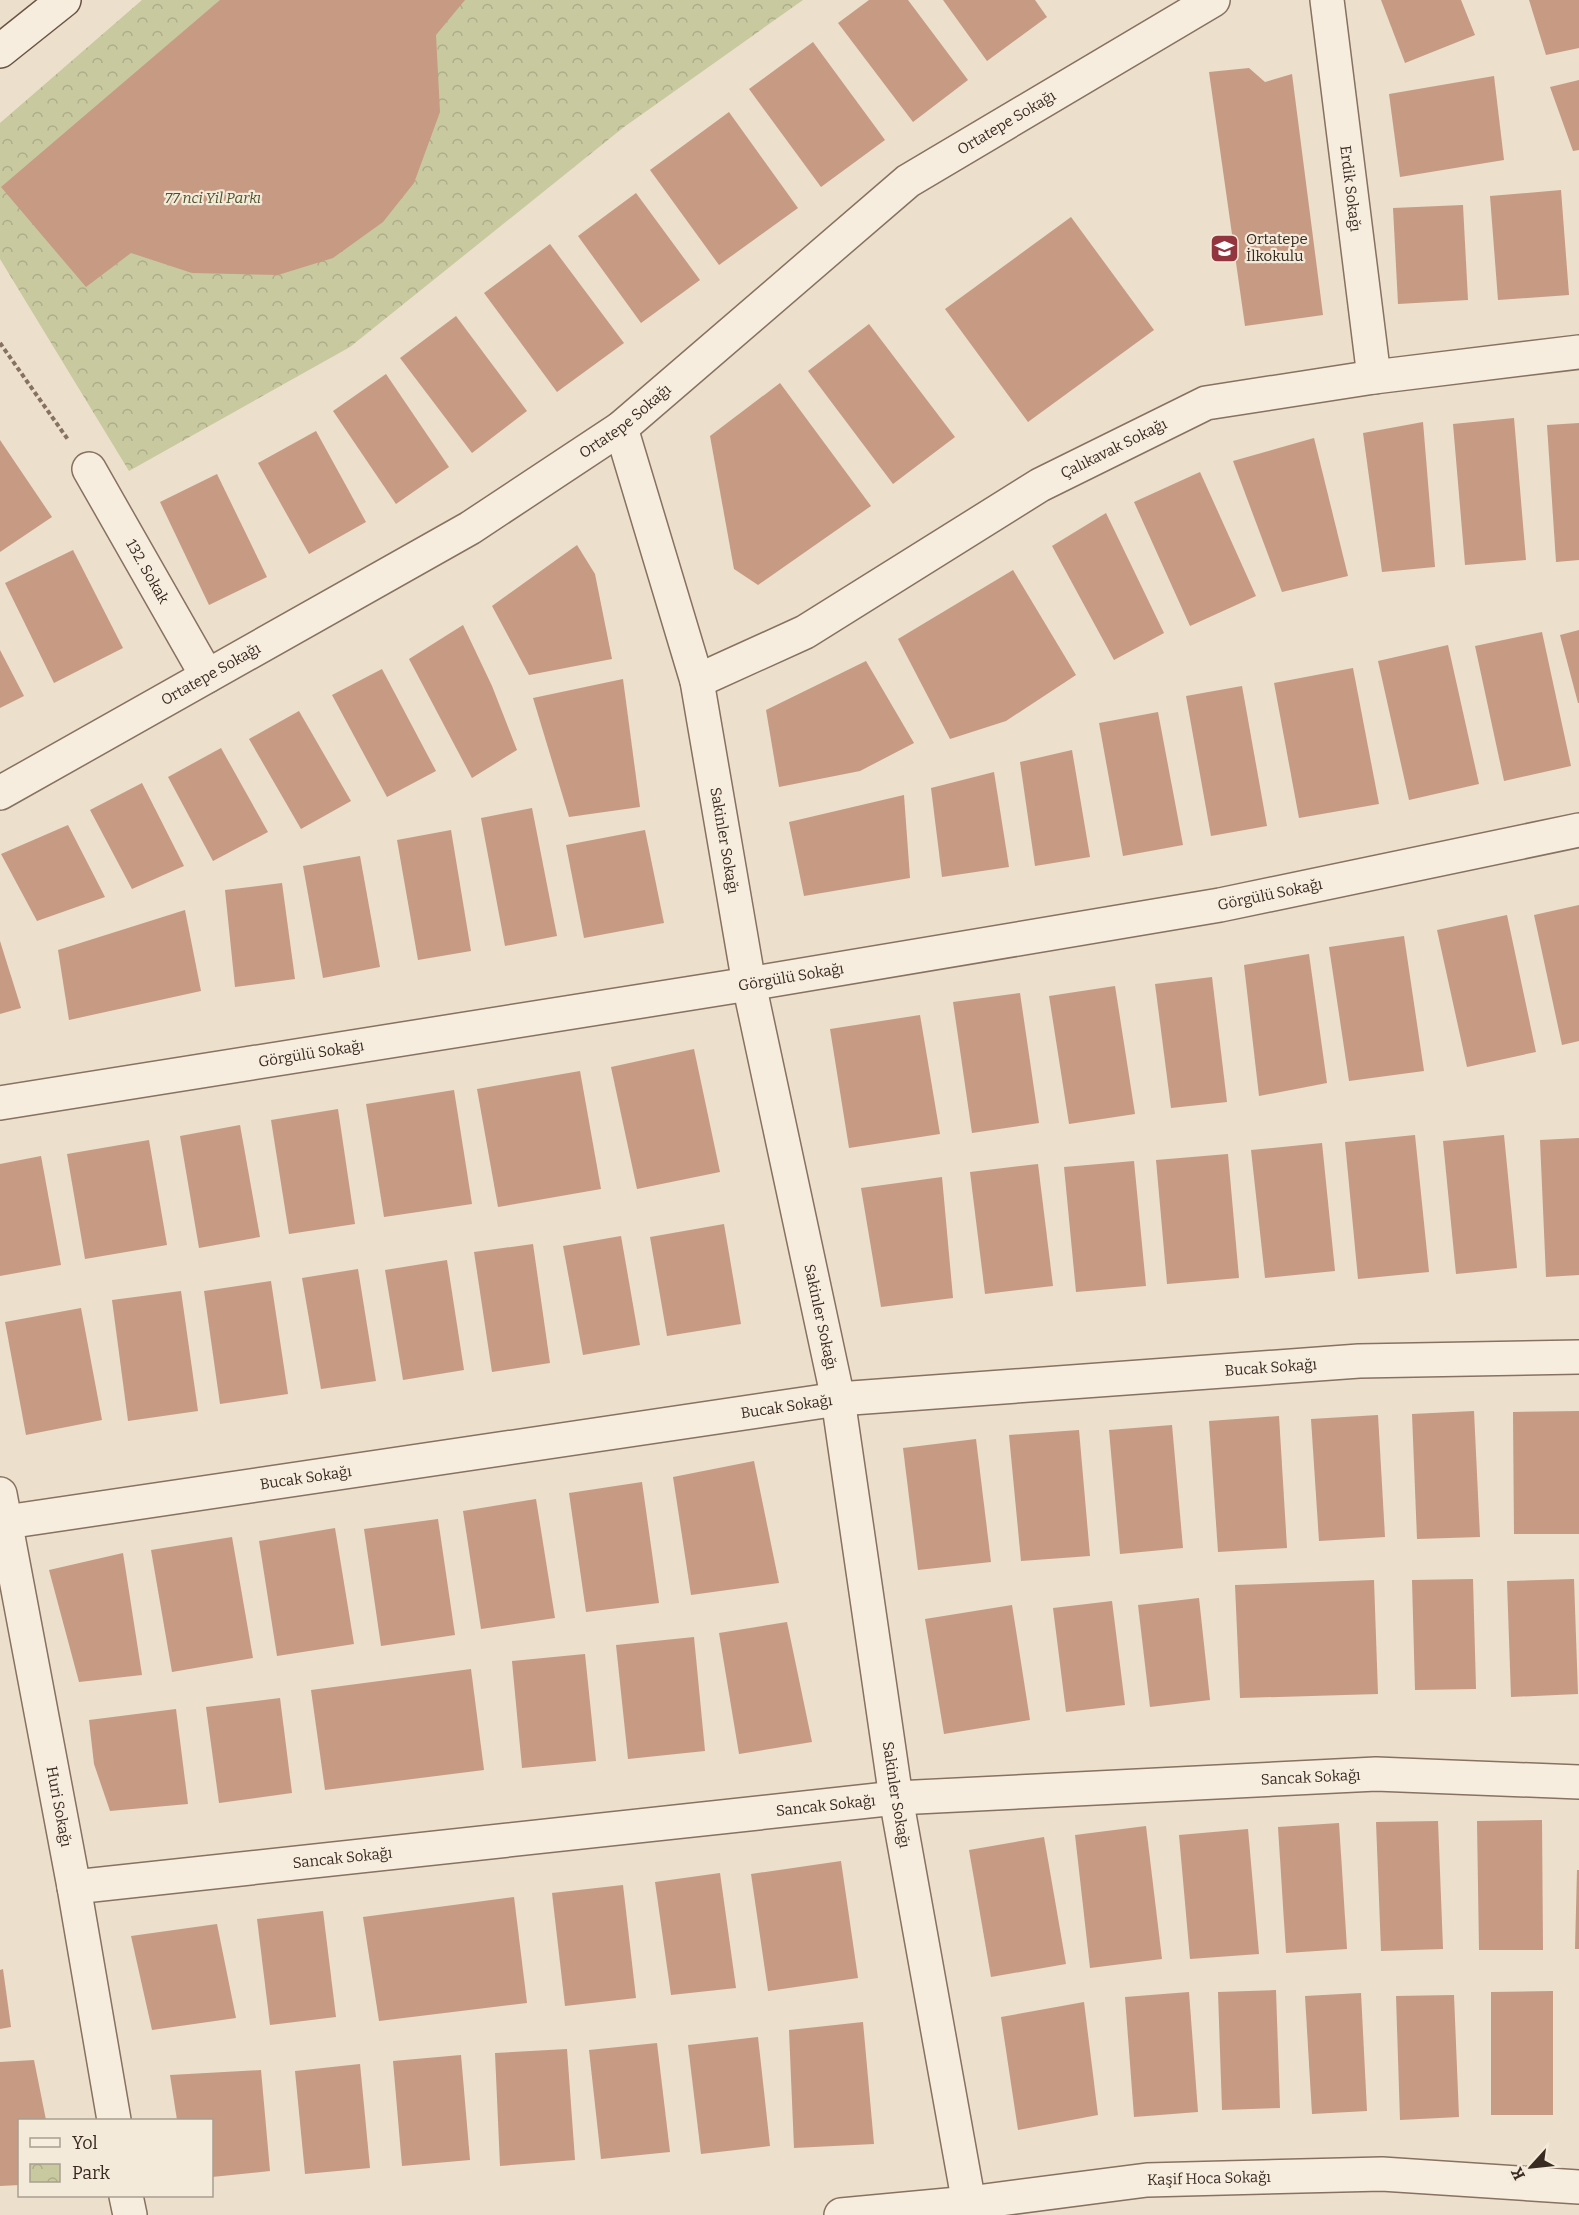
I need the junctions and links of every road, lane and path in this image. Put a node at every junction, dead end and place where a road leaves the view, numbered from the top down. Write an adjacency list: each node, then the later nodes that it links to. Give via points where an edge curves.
1 (64, 0): 4 (street)
2 (1213, 0): 8 (street, Ortatepe Sokağı, via 908,181)
3 (1327, 0): 7 (street, Erdik Sokağı)
4 (0, 51)
5 (0, 343): 9 (path)
6 (1579, 352): 7 (street, Çalıkavak Sokağı)
7 (1374, 377): 11 (street, Çalıkavak Sokağı, via 1206,403 1040,485 805,632)
8 (621, 428): 10 (street, Ortatepe Sokağı, via 470,528); 11 (street, Sakinler Sokağı)
9 (89, 469): 10 (street, 132. Sokak)
10 (207, 676): 12 (street, Ortatepe Sokağı)
11 (697, 681): 14 (street, Sakinler Sokağı)
12 (0, 793)
13 (1579, 830): 14 (street, Görgülü Sokağı, via 1220,906)
14 (749, 984): 15 (street, Görgülü Sokağı); 17 (street, Sakinler Sokağı)
15 (0, 1103)
16 (1579, 1357): 17 (street, Bucak Sokağı, via 1359,1361)
17 (838, 1399): 18 (street, Bucak Sokağı); 20 (street, Sakinler Sokağı)
18 (2, 1513): 21 (street, Huri Sokağı)
19 (1579, 1782): 20 (street, Sancak Sokağı, via 1376,1773)
20 (896, 1798): 21 (street, Sancak Sokağı); 25 (street, Sakinler Sokağı)
21 (74, 1887): 22 (street, Huri Sokağı)
22 (114, 2119)
23 (1579, 2187): 25 (street, Kaşif Hoca Sokağı, via 1382,2174 1147,2180)
24 (126, 2197): 26 (street)
25 (970, 2209): 27 (street, Kaşif Hoca Sokağı)
26 (130, 2215)
27 (841, 2215)

